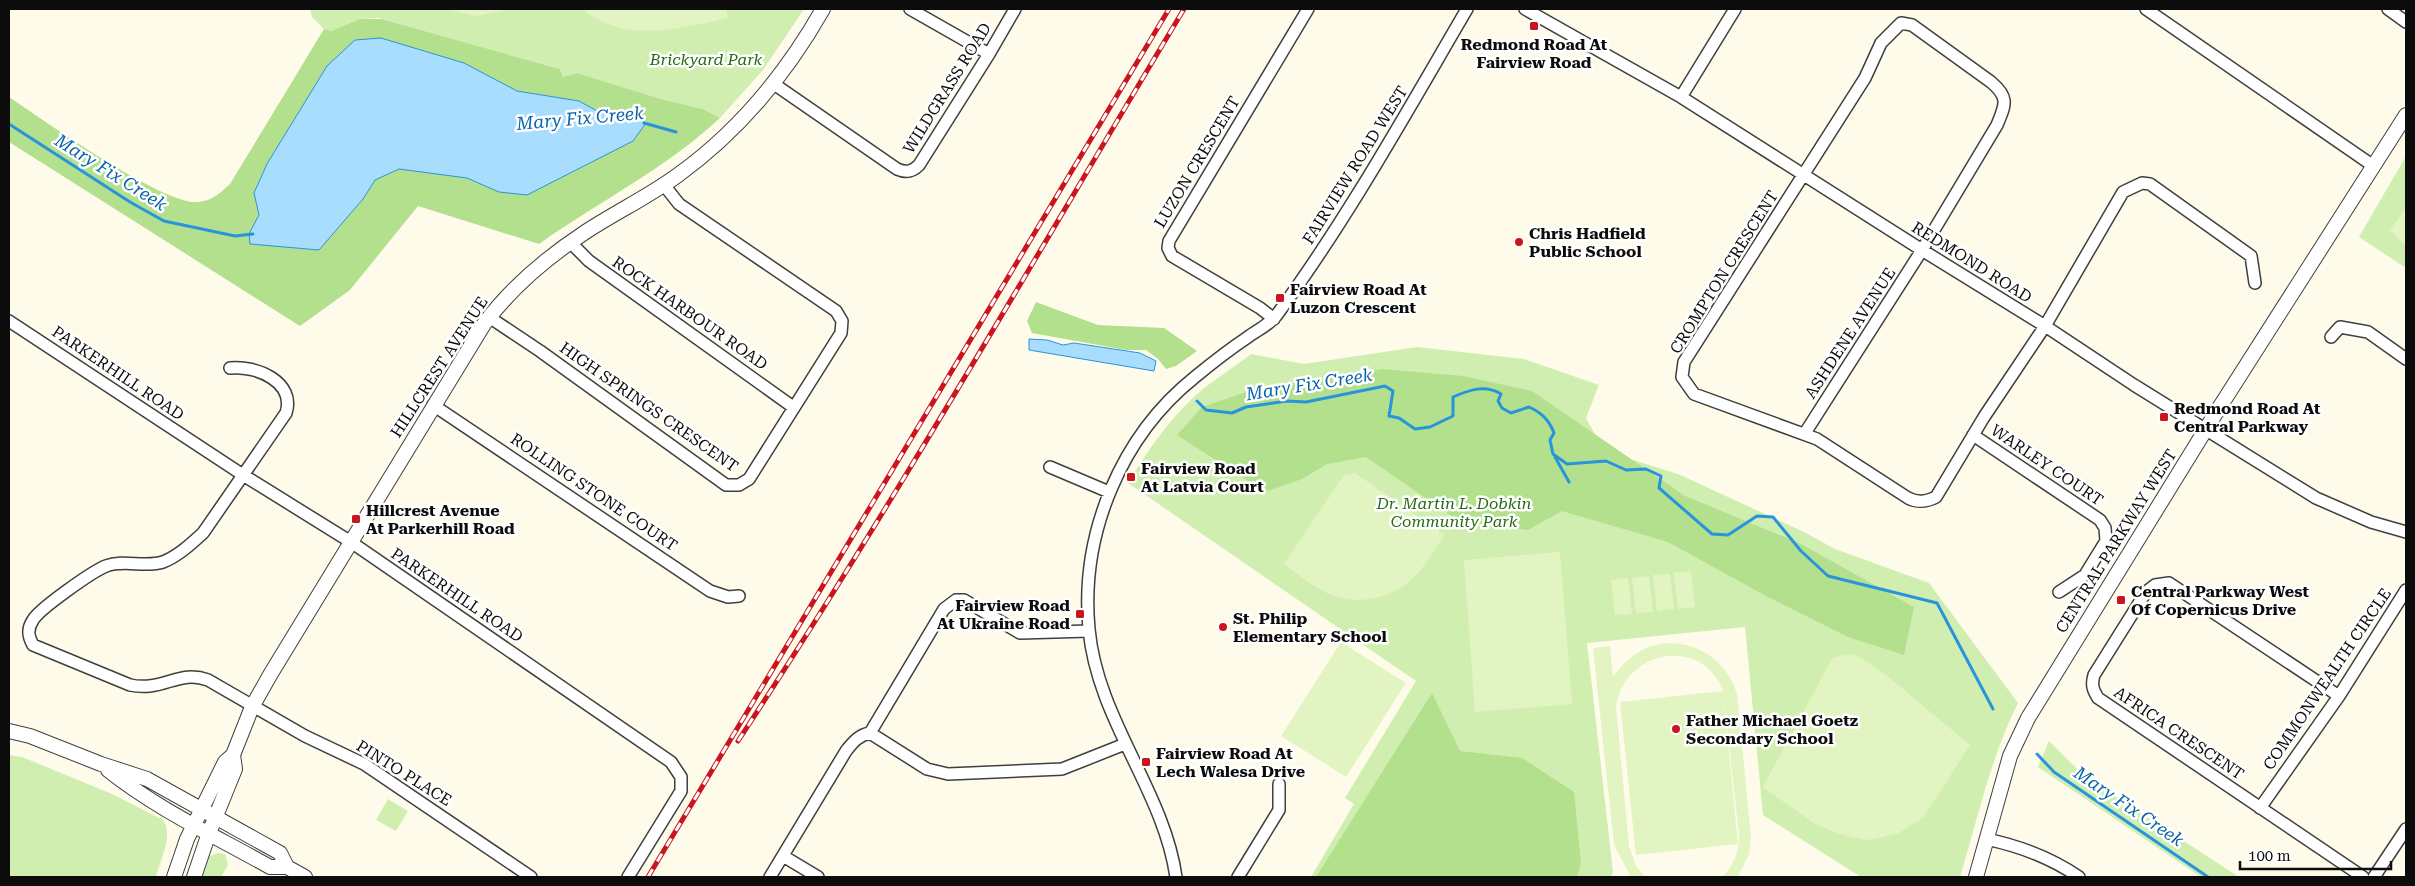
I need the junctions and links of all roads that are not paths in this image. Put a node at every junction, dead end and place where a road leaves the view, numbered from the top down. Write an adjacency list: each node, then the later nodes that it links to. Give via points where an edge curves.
1 (823, 9): 12 (street, HILLCREST AVENUE)
2 (910, 9): 11 (street)
3 (1015, 9): 11 (street, WILDGRASS ROAD)
4 (1308, 9): 22 (street, LUZON CRESCENT, via 1168,241 1172,256)
5 (1466, 9): 22 (street, FAIRVIEW ROAD WEST, via 1360,195)
6 (1525, 9): 13 (street, REDMOND ROAD)
7 (1735, 9): 13 (street)
8 (2146, 9): 15 (street)
9 (2388, 9): 10 (street)
10 (2406, 22)
11 (989, 54): 12 (street, WILDGRASS ROAD, via 919,165 908,172 897,169)
12 (774, 84): 17 (street, HILLCREST AVENUE, via 732,130)
13 (1681, 97): 16 (street, REDMOND ROAD)
14 (2406, 115): 15 (street, CENTRAL PARKWAY WEST)
15 (2372, 165): 30 (street, CENTRAL PARKWAY WEST)
16 (1804, 174): 19 (street, REDMOND ROAD); 19 (street, CROMPTON CRESCENT, via 1865,78 1881,43 1901,23 1912,25 1992,82 2005,98 1997,125); 31 (street, CROMPTON CRESCENT, via 1684,362 1682,377 1694,394)
17 (664, 185): 18 (street, HILLCREST AVENUE); 29 (street, HIGH SPRINGS CRESCENT, via 684,208 838,314 842,326 840,334)
18 (570, 242): 21 (street, HILLCREST AVENUE, via 518,284); 29 (street, ROCK HARBOUR ROAD, via 589,261)
19 (1922, 250): 24 (street, REDMOND ROAD); 31 (street, ASHDENE AVENUE)
20 (2255, 283): 24 (street, CROMPTON CRESCENT, via 2251,256 2185,207 2150,184 2142,183 2123,192)
21 (489, 317): 28 (street, HILLCREST AVENUE); 29 (street, HIGH SPRINGS CRESCENT, via 726,484 740,485 753,476)
22 (1274, 319): 35 (street, FAIRVIEW ROAD WEST, via 1173,394 1132,447)
23 (9, 321): 34 (street, PARKERHILL ROAD)
24 (2045, 326): 30 (street, REDMOND ROAD); 32 (street, CROMPTON CRESCENT)
25 (2331, 337): 26 (street, via 2340,327 2368,332)
26 (2406, 360)
27 (230, 368): 34 (street, PINTO PLACE, via 243,366 276,381 286,391 289,400 286,413)
28 (433, 405): 37 (street, HILLCREST AVENUE); 40 (street, ROLLING STONE COURT, via 710,591 728,597)
29 (793, 407)
30 (2206, 430): 36 (street, REDMOND ROAD, via 2316,498 2371,522); 56 (street, CENTRAL PARKWAY WEST, via 2028,718 2010,756)
31 (1805, 433): 32 (street, CROMPTON CRESCENT, via 1915,502 1936,497)
32 (1973, 436): 39 (street, WARLEY COURT, via 2100,520 2106,528 2106,541 2085,575)
33 (1050, 467): 35 (street)
34 (242, 476): 37 (street, PARKERHILL ROAD); 43 (street, PINTO PLACE, via 203,533 189,546 152,565 107,566 37,614 29,629 29,638 33,645 130,685 145,688 186,676 198,676)
35 (1109, 492): 41 (street, FAIRVIEW ROAD WEST, via 1091,561)
36 (2406, 532)
37 (350, 542): 43 (street, HILLCREST AVENUE); 63 (street, PARKERHILL ROAD, via 671,762 681,777 681,791)
38 (2406, 590): 42 (street, COMMONWEALTH CIRCLE)
39 (2059, 592)
40 (739, 596)
41 (1089, 630): 45 (street, via 1020,632 964,600 956,600 944,609); 46 (street, FAIRVIEW ROAD WEST, via 1100,682)
42 (2339, 696): 51 (street, COMMONWEALTH CIRCLE); 51 (street, AFRICA CRESCENT, via 2182,590 2169,583 2155,585 2146,592 2094,676 2092,690 2098,698)
43 (252, 707): 47 (street, HILLCREST AVENUE); 62 (street, PINTO PLACE, via 364,764)
44 (9, 731): 48 (street)
45 (870, 733): 46 (street, via 927,769 948,774 1062,769); 57 (street, via 856,739 846,751)
46 (1125, 744): 66 (street, FAIRVIEW ROAD WEST, via 1161,823)
47 (233, 755): 50 (street, HILLCREST AVENUE, via 225,762); 52 (street, HILLCREST AVENUE, via 235,769)
48 (101, 764): 50 (street, via 147,779); 53 (street, via 138,794)
49 (1279, 784): 67 (street, via 1279,810)
50 (202, 808): 52 (street); 53 (street, HILLCREST AVENUE)
51 (2260, 808): 70 (street)
52 (214, 817): 55 (street, HILLCREST AVENUE); 58 (street, via 280,852)
53 (194, 824): 55 (street); 59 (street, HILLCREST AVENUE)
54 (2406, 829): 71 (street)
55 (208, 832): 58 (street, via 270,867); 60 (street, HILLCREST AVENUE)
56 (1986, 839): 68 (street, CENTRAL PARKWAY WEST); 69 (street, via 2047,858)
57 (783, 856): 64 (street); 65 (street)
58 (287, 867): 61 (street)
59 (174, 877)
60 (194, 877)
61 (305, 877)
62 (531, 877)
63 (628, 877)
64 (770, 877)
65 (818, 877)
66 (1176, 877)
67 (1238, 877)
68 (1976, 877)
69 (2080, 877)
70 (2363, 877)
71 (2374, 877)

